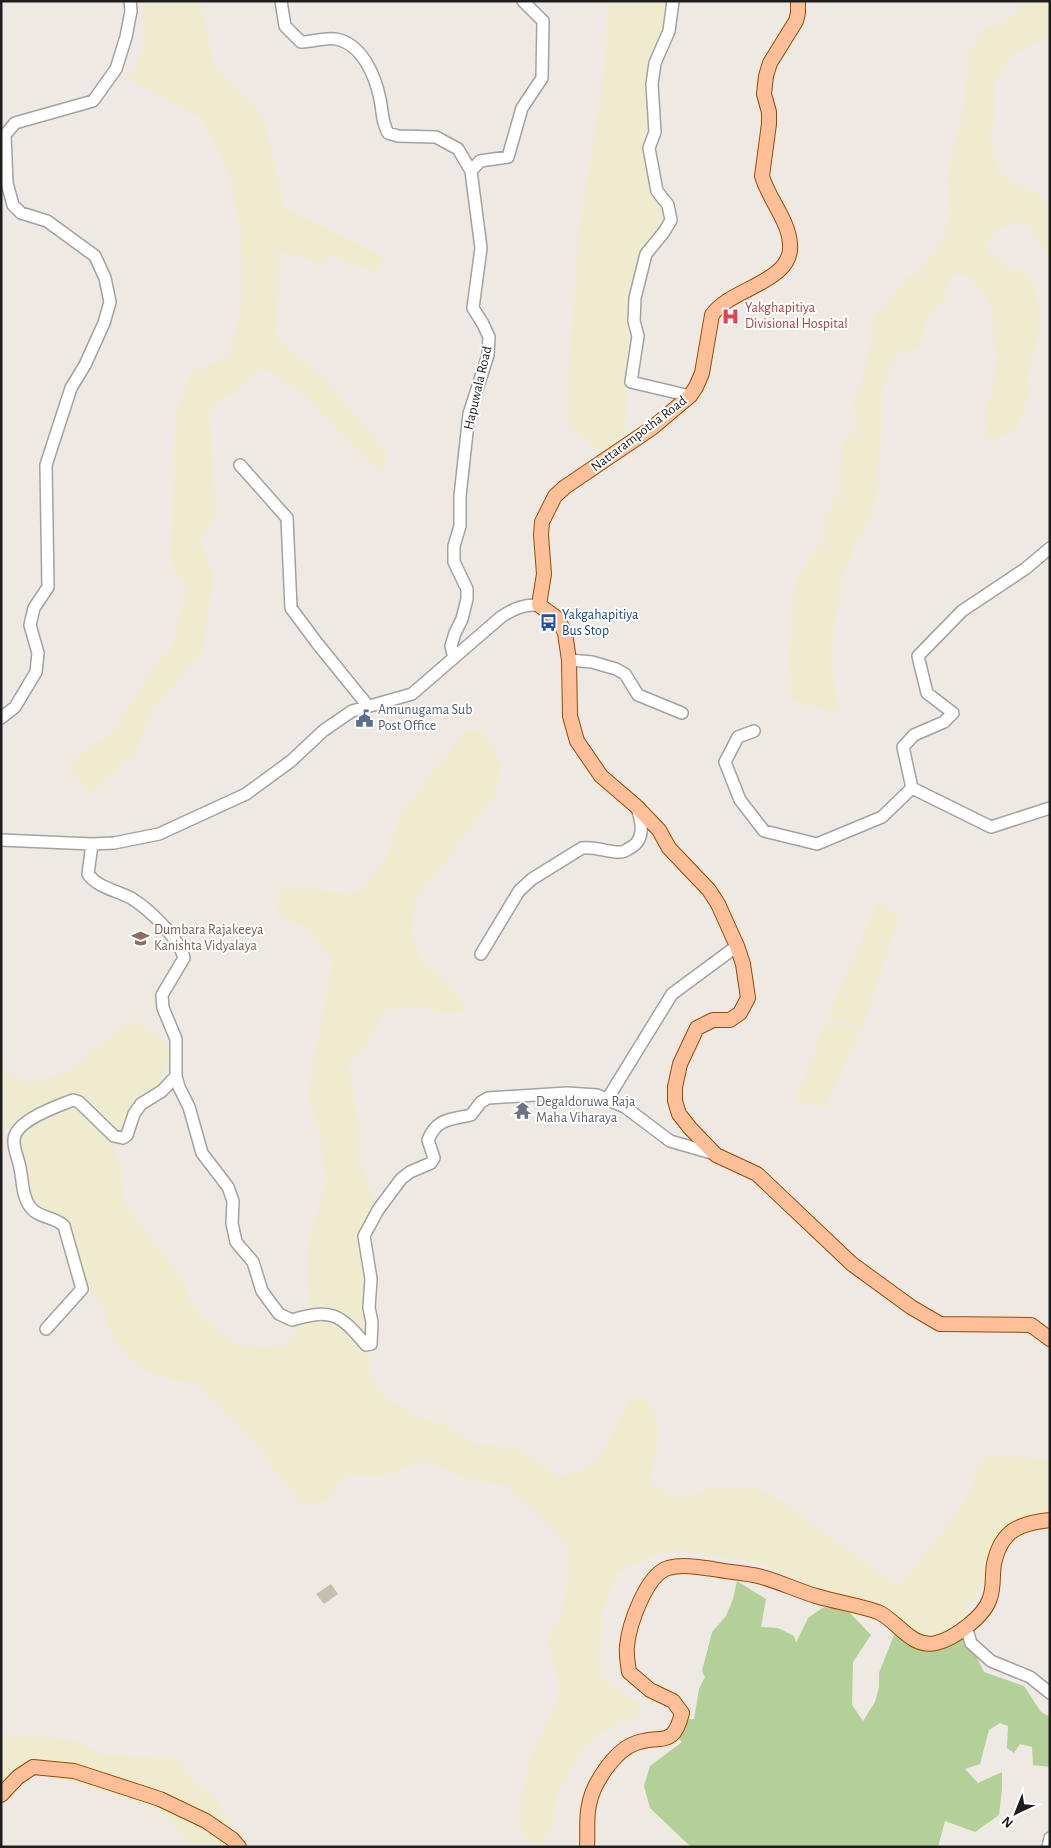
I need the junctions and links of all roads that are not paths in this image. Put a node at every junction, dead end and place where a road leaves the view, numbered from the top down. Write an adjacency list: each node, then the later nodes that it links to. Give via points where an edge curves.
1 (130, 1): 15 (street, via 132,12 116,69 93,101 15,123 5,135 13,205 21,214 47,221 95,256 105,278 110,302 104,323 71,388 46,465 48,587 34,608 30,625 38,653 36,672 16,707)
2 (281, 1): 6 (street, Hapuwala Road, via 285,26 300,42 334,38 350,45 363,58 373,76 388,133 436,136 458,149)
3 (523, 1): 6 (street, via 543,21 542,78 522,108 508,156 480,161)
4 (673, 1): 7 (street, via 669,31 655,64 652,84 655,132 650,148 657,191 668,205 671,220 646,254 637,290 634,321 638,336 631,382)
5 (798, 1): 7 (main road, Nattarampotha Road, via 796,21 770,63 764,86 769,124 762,176 786,228 790,255 784,267 776,273 717,308 712,316 702,373)
6 (471, 171): 11 (street, Hapuwala Road, via 481,248 473,308 489,337 488,355 469,414 460,526 454,546 454,562 467,589 468,599 450,646)
7 (690, 396): 10 (main road, Nattarampotha Road, via 652,428 555,496 542,522 544,574)
8 (240, 465): 13 (street, via 286,518 291,608)
9 (1050, 548): 17 (street, via 1025,570 962,611 918,656 927,693 953,714 944,722 914,735 903,747)
10 (539, 605): 11 (street, via 525,605 512,610); 12 (main road, via 552,613 562,626)
11 (454, 658): 13 (street, via 412,694)
12 (569, 660): 14 (street, via 616,669 625,674 638,695); 18 (main road, via 570,716 577,741 601,776)
13 (368, 706): 21 (street, via 352,711 323,731 291,761 246,794 159,834)
14 (682, 713)
15 (1, 718)
16 (754, 731): 17 (street, via 738,737 725,762 740,800 764,831 817,844 882,817)
17 (912, 788): 19 (street, via 991,827)
18 (636, 806): 22 (main road, via 659,830 669,848 709,890); 23 (street, via 642,833 634,846 622,852 582,848 532,879 519,891)
19 (1050, 808)
20 (1, 840): 21 (street)
21 (92, 844): 24 (street, via 88,874 94,882 132,899 163,925 181,948 184,958 162,995 162,1008 176,1039)
22 (737, 946): 25 (street, via 672,994); 26 (main road, via 743,964 747,1003 740,1014 730,1020 713,1020 697,1028 680,1064 675,1087 674,1101 680,1114)
23 (481, 954)
24 (176, 1076): 25 (street, via 202,1153 228,1187 236,1242 252,1262 262,1291 279,1314 292,1320 309,1315 336,1316 366,1345 371,1344 372,1322 369,1308 371,1279 364,1236 401,1179 431,1164 434,1158 428,1140 432,1130 443,1121 471,1116 488,1098 568,1093); 27 (street, via 162,1092 141,1104 123,1138 114,1136 73,1100 36,1115 15,1135 13,1141 20,1163 24,1198 32,1210 64,1226 82,1288)
25 (608, 1098): 26 (street, via 670,1141)
26 (716, 1155): 28 (main road, via 757,1174 852,1264 911,1308 940,1324 1031,1325)
27 (46, 1329)
28 (1050, 1339)
29 (1050, 1520): 30 (main road, via 1024,1524 1006,1537 994,1563 988,1604)
30 (966, 1627): 31 (street, via 971,1643 991,1661 1030,1677); 35 (main road, via 936,1643 922,1643 880,1613 815,1596 759,1576 696,1566 667,1568 649,1584 637,1607 626,1646 629,1672 650,1690 673,1701 682,1713 678,1729 667,1738 636,1743 617,1755 602,1772 589,1804)
31 (1050, 1693)
32 (1, 1795): 34 (main road, via 33,1767 74,1772 160,1799 206,1821)
33 (1050, 1838): 36 (street)
34 (239, 1847)
35 (587, 1847)
36 (1048, 1847)

